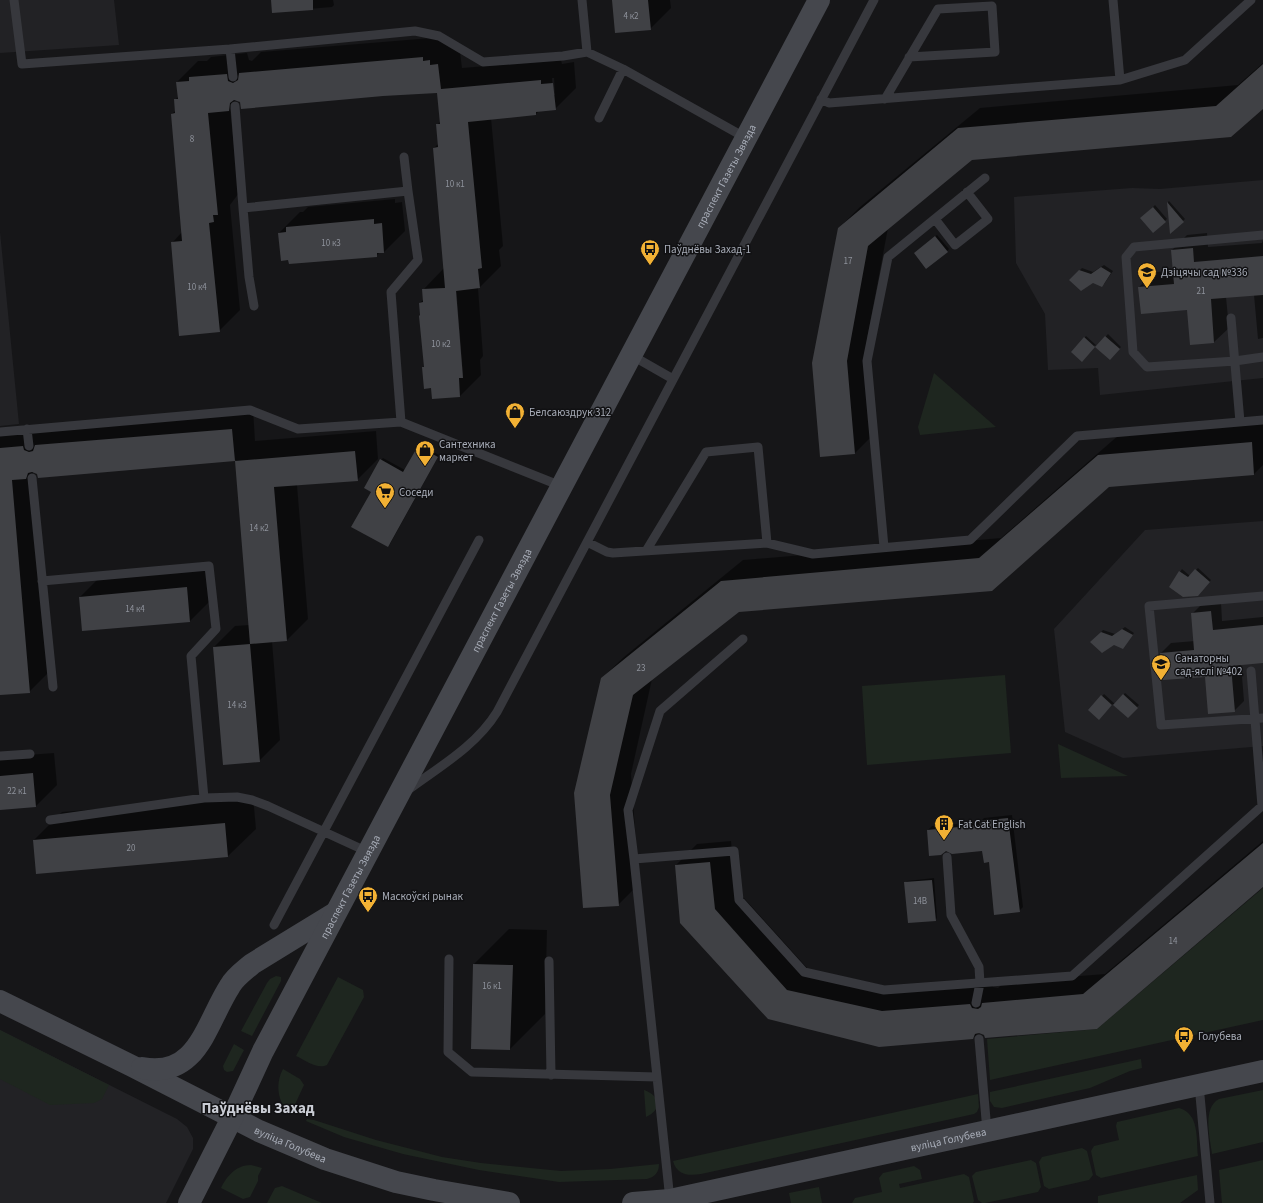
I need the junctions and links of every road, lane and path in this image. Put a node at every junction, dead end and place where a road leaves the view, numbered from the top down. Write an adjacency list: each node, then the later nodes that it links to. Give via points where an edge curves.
1 (14, 0): 7 (lane, via 22,64)
2 (582, 0): 8 (lane)
3 (819, 0): 17 (main road, праспект Газеты Звязда)
4 (874, 0): 13 (lane)
5 (1113, 0): 12 (lane)
6 (1251, 0): 12 (lane, via 1185,60)
7 (230, 49): 8 (lane, via 415,31 439,36 483,62); 11 (lane)
8 (587, 52): 10 (lane)
9 (909, 57): 9 (lane, via 938,9 992,6 995,52); 14 (lane)
10 (623, 69): 16 (lane); 17 (lane)
11 (232, 77)
12 (1120, 80): 14 (lane)
13 (821, 99): 14 (lane, via 829,103); 30 (lane)
14 (885, 99)
15 (235, 106): 22 (lane)
16 (599, 118)
17 (746, 138): 27 (main road, праспект Газеты Звязда)
18 (404, 157): 20 (lane)
19 (984, 178): 21 (lane)
20 (408, 191): 22 (lane); 32 (lane, via 418,260 391,292)
21 (967, 192): 23 (lane); 23 (lane, via 988,219 955,245)
22 (244, 208): 25 (lane, via 249,277)
23 (934, 219): 42 (lane, via 888,257 867,361)
24 (1263, 235): 29 (lane, via 1134,247 1126,257 1133,352 1147,367)
25 (254, 306)
26 (1231, 318): 29 (lane)
27 (631, 355): 30 (lane); 38 (main road, праспект Газеты Звязда)
28 (1263, 357): 29 (lane)
29 (1235, 362): 33 (lane)
30 (673, 378): 40 (lane)
31 (1263, 420): 33 (lane)
32 (401, 422): 34 (lane, via 298,429 250,410); 38 (lane)
33 (1240, 422): 42 (lane, via 1077,436 970,540)
34 (27, 429): 35 (lane); 36 (lane)
35 (0, 432)
36 (29, 446)
37 (32, 478): 44 (lane)
38 (562, 486): 53 (main road, праспект Газеты Звязда)
39 (479, 540): 56 (lane)
40 (587, 542): 43 (lane, via 607,552); 53 (lane, via 492,719 460,752)
41 (767, 543): 42 (lane, via 812,554); 43 (lane); 43 (lane, via 758,447 706,452)
42 (884, 548)
43 (646, 551)
44 (42, 581): 48 (lane); 52 (lane, via 209,566 216,629 191,656)
45 (1263, 596): 49 (lane, via 1149,606 1161,725)
46 (743, 639): 59 (lane, via 660,712 628,810)
47 (1251, 671): 49 (lane)
48 (53, 687)
49 (1259, 718): 54 (lane)
50 (30, 754): 51 (lane)
51 (0, 756)
52 (204, 798): 55 (lane); 56 (lane, via 236,797 252,800)
53 (397, 798): 57 (main road, праспект Газеты Звязда)
54 (1262, 806): 64 (lane, via 1072,976)
55 (50, 820)
56 (323, 832): 57 (lane); 61 (lane)
57 (368, 852): 60 (main road, праспект Газеты Звязда)
58 (947, 857): 64 (lane, via 951,915 979,967)
59 (634, 859): 64 (lane, via 734,851 739,900 804,972 884,990); 71 (lane)
60 (336, 913): 68 (main road, via 252,964 240,974 230,984 200,1041 182,1063 167,1070); 73 (main road, праспект Газеты Звязда, via 263,1051)
61 (274, 926)
62 (449, 959): 70 (lane, via 448,1052 472,1072)
63 (549, 961): 70 (lane)
64 (980, 983): 66 (lane)
65 (0, 1001): 68 (main road, вуліца Голубева)
66 (976, 1003)
67 (979, 1039): 74 (lane)
68 (132, 1066): 73 (main road, вуліца Голубева)
69 (1263, 1070): 72 (main road, вуліца Голубева)
70 (551, 1075): 71 (lane)
71 (657, 1077): 75 (lane)
72 (1198, 1084): 74 (main road, вуліца Голубева); 79 (lane)
73 (232, 1118): 76 (main road, праспект Газеты Звязда); 77 (main road, вуліца Голубева, via 285,1143 360,1171 396,1182)
74 (987, 1131): 75 (main road, вуліца Голубева)
75 (670, 1200): 78 (main road, вуліца Голубева)
76 (189, 1203)
77 (509, 1203)
78 (633, 1203)
79 (1210, 1203)

